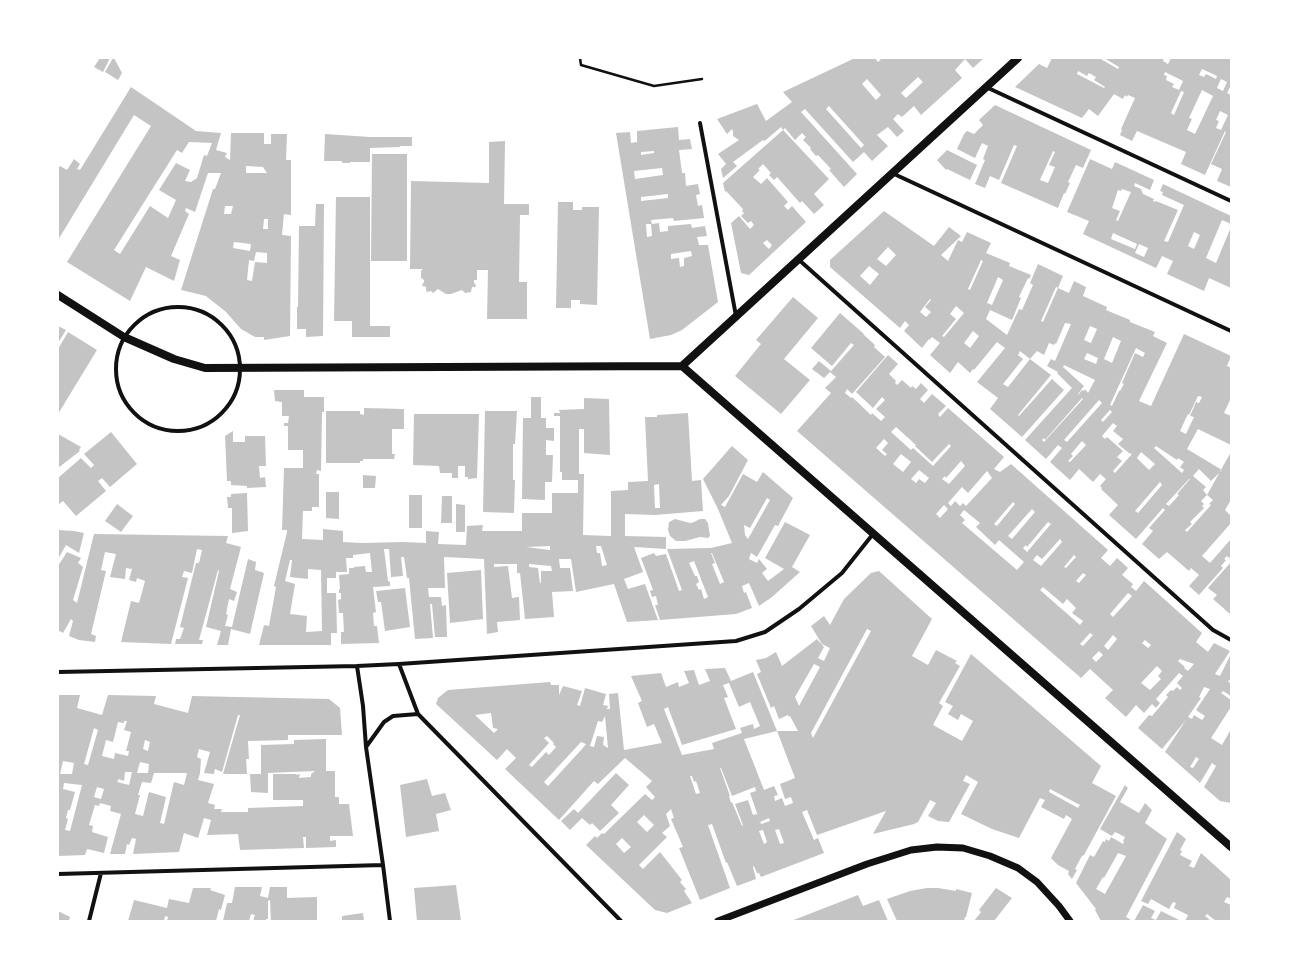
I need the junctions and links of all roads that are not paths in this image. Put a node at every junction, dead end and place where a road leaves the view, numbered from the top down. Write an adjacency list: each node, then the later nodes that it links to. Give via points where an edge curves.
1 (1018, 58): 2 (main road)
2 (985, 87): 4 (main road); 5 (street)
3 (700, 123): 8 (street)
4 (892, 173): 6 (main road); 9 (street)
5 (1231, 201)
6 (798, 259): 8 (main road); 14 (street, via 1213,630)
7 (58, 295): 10 (main road)
8 (736, 317): 11 (main road)
9 (1231, 331)
10 (124, 336): 12 (main road, via 174,359 205,368); 12 (street, via 137,321 154,310 174,306 195,308 213,317 228,330 237,348); 12 (street, via 116,356 115,377 121,397 134,414 151,426 171,432 193,430 212,422 227,408 238,389)
11 (682, 366): 12 (main road); 13 (main road)
12 (241, 368)
13 (873, 534): 15 (street, via 842,573 799,609 765,632 736,641); 20 (main road)
14 (1231, 640)
15 (399, 664): 16 (street); 18 (street)
16 (357, 666): 17 (street); 19 (street)
17 (58, 672)
18 (418, 714): 19 (street, via 393,716 384,722); 26 (street)
19 (366, 747): 21 (street)
20 (1230, 844)
21 (383, 865): 22 (street); 25 (street)
22 (102, 873): 23 (street); 24 (street)
23 (58, 874)
24 (89, 921)
25 (390, 921)
26 (621, 921)
27 (718, 921): 28 (street, via 867,864 911,850 937,847 962,848 1018,868 1037,882)
28 (1070, 921)

